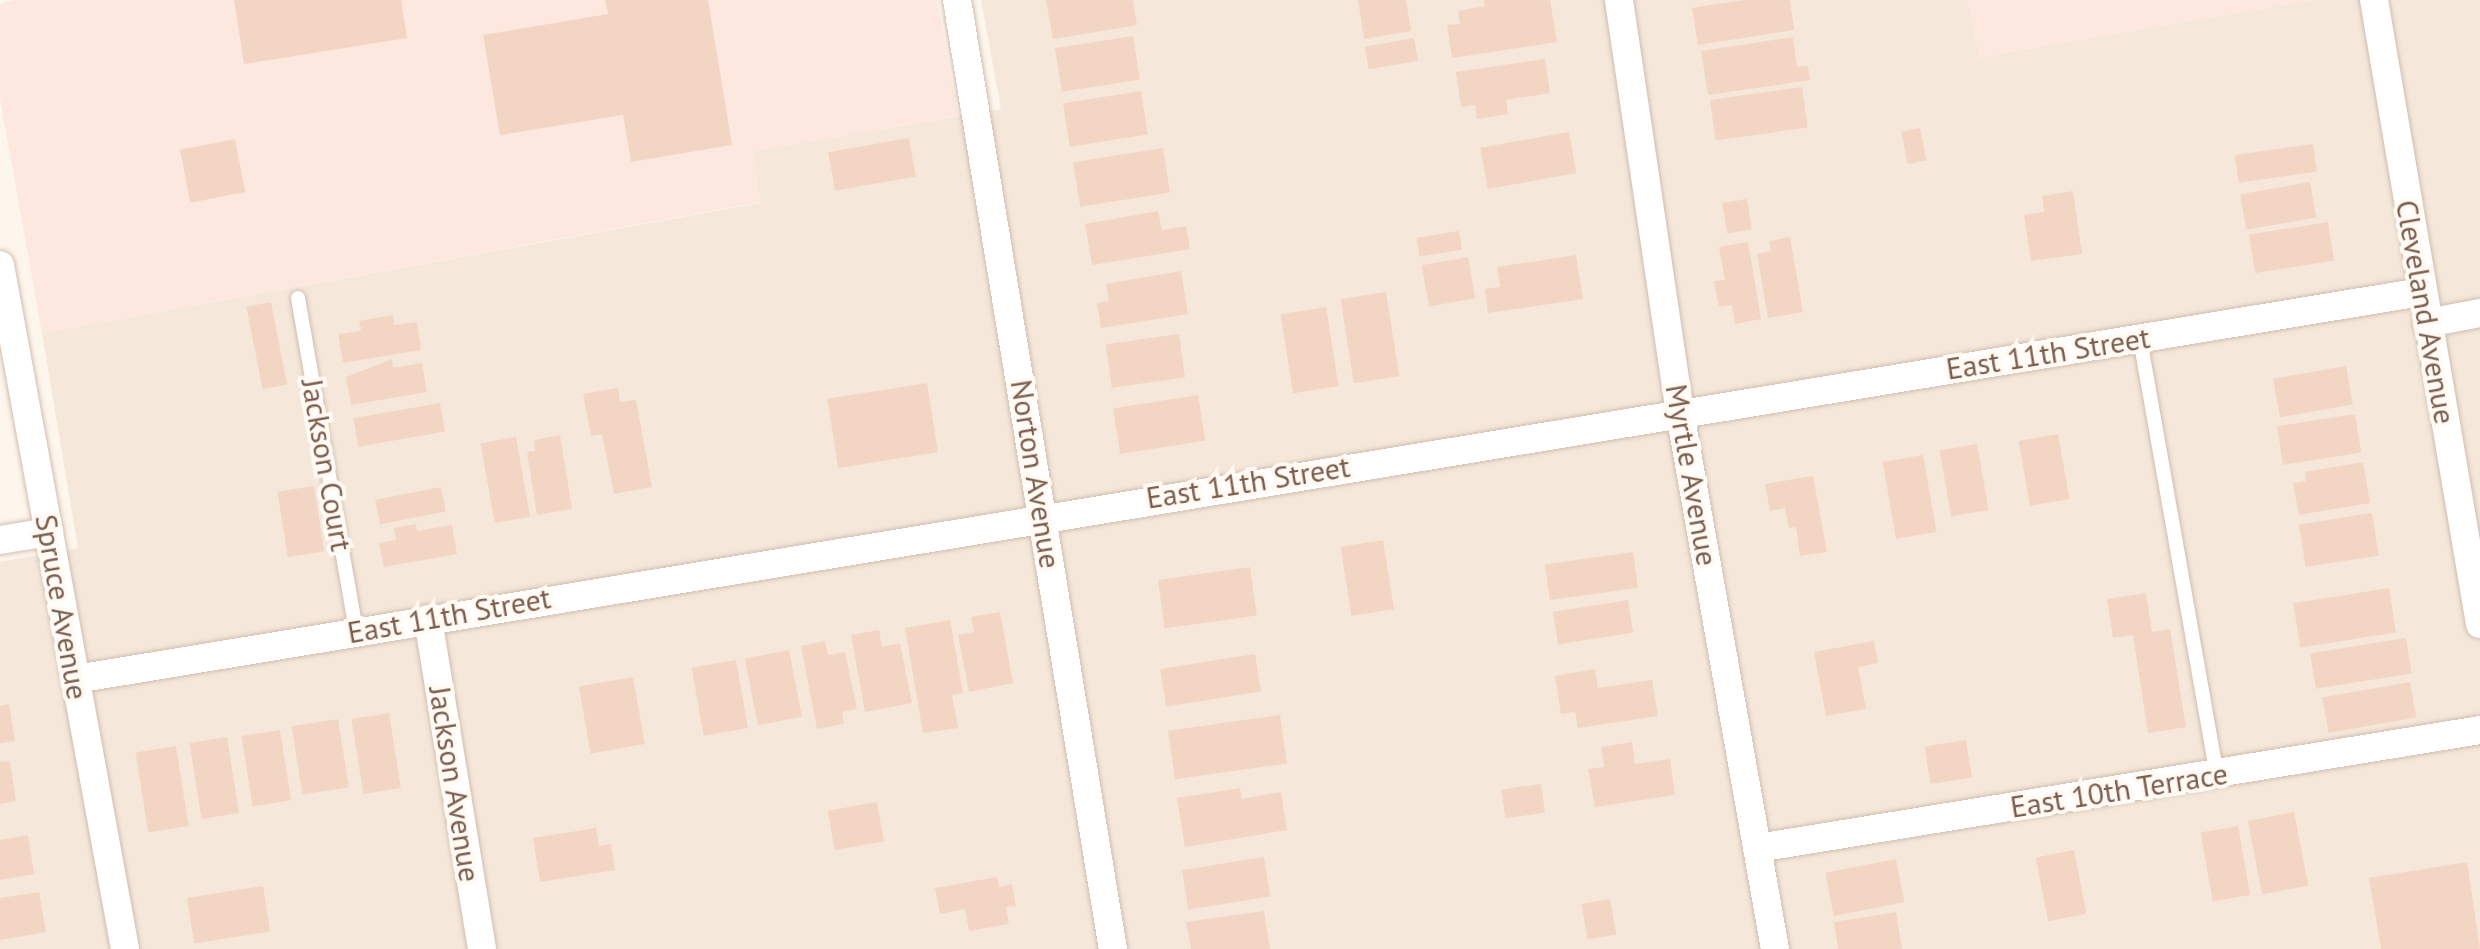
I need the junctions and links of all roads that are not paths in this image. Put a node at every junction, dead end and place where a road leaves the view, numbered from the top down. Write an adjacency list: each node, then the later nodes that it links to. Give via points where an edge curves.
1 (957, 0): 11 (street, Norton Avenue)
2 (1619, 0): 10 (street, Myrtle Avenue)
3 (2374, 0): 5 (street, Cleveland Avenue)
4 (0, 266): 12 (street, Spruce Avenue)
5 (2422, 292): 8 (street, Cleveland Avenue); 9 (street, East 11th Street)
6 (298, 298): 16 (lane, Jackson Court)
7 (2480, 313): 8 (street)
8 (2428, 323): 15 (street, Cleveland Avenue)
9 (2140, 339): 10 (street, East 11th Street); 19 (lane)
10 (1680, 413): 11 (street, East 11th Street); 20 (street, Myrtle Avenue)
11 (1043, 515): 14 (street, East 11th Street); 23 (street, Norton Avenue)
12 (49, 532): 13 (street); 17 (street, Spruce Avenue)
13 (0, 540)
14 (428, 619): 16 (street, East 11th Street); 22 (street, Jackson Avenue)
15 (2480, 624)
16 (356, 631): 17 (street, East 11th Street)
17 (76, 679): 21 (street, Spruce Avenue)
18 (2480, 730): 19 (street, East 10th Terrace)
19 (2217, 775): 20 (street, East 10th Terrace)
20 (1758, 848): 24 (street, Myrtle Avenue)
21 (125, 949)
22 (482, 949)
23 (1113, 949)
24 (1775, 949)

